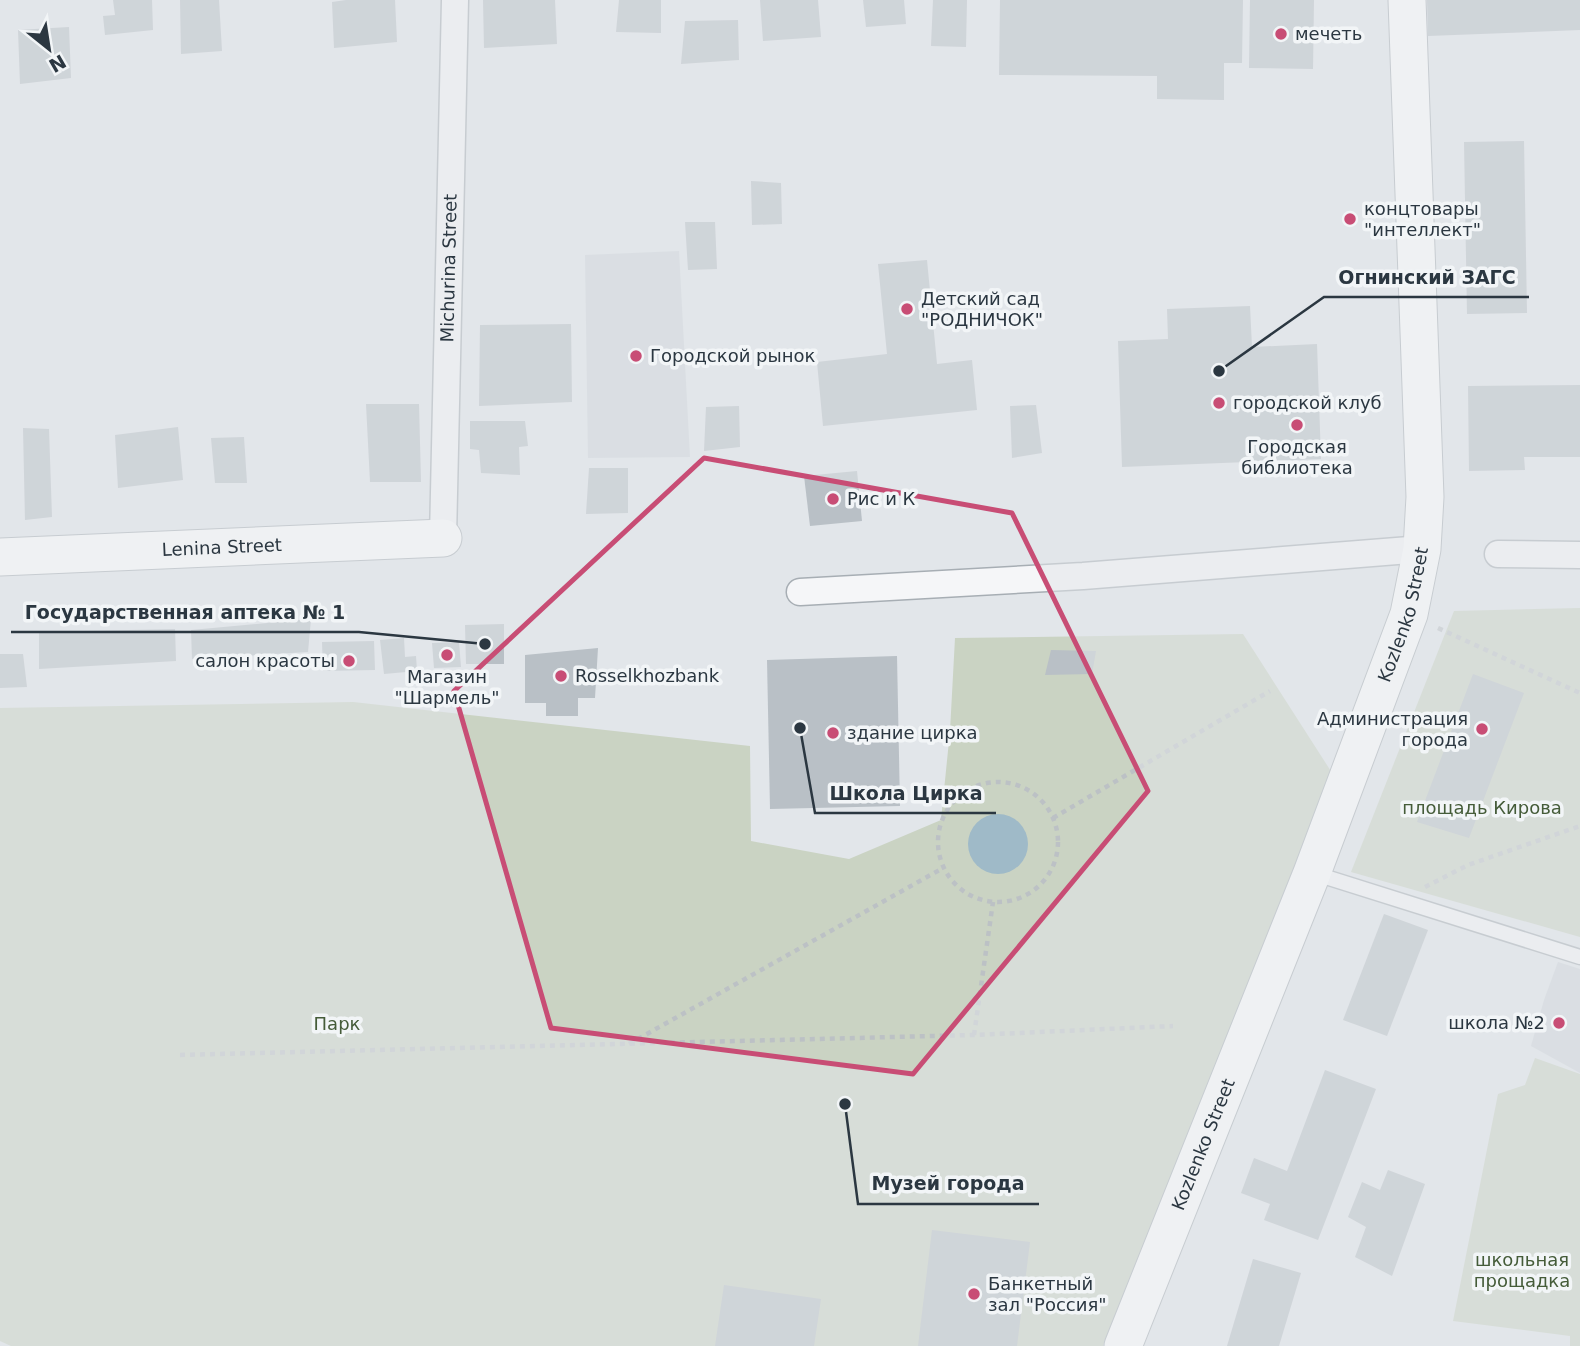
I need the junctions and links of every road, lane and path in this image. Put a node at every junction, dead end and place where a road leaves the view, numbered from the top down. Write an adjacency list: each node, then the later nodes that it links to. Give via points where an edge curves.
1 (455, 0): 3 (street, Michurina Street)
2 (1406, 1): 4 (street, Kozlenko Street, via 1424,484)
3 (443, 538): 7 (street, Lenina Street)
4 (1422, 549): 8 (street, via 1083,576); 9 (street, Kozlenko Street)
5 (1498, 554): 6 (street)
6 (1580, 555)
7 (0, 557)
8 (800, 592)
9 (1409, 614): 11 (path); 15 (street, Kozlenko Street)
10 (1270, 691): 12 (path)
11 (1580, 693)
12 (1053, 818): 14 (path, via 1043,802 1023,787 989,782 976,786 958,796 941,820 937,836); 17 (path, via 1058,849 1046,879 1014,900)
13 (1580, 826): 16 (path)
14 (943, 868): 17 (path, via 955,885); 21 (path)
15 (1312, 873): 16 (lane); 23 (street, Kozlenko Street)
16 (1390, 899): 18 (lane)
17 (993, 902): 20 (path)
18 (1580, 957)
19 (1173, 1026): 20 (path)
20 (974, 1035): 21 (path)
21 (628, 1044): 22 (path)
22 (180, 1055)
23 (1123, 1346)

